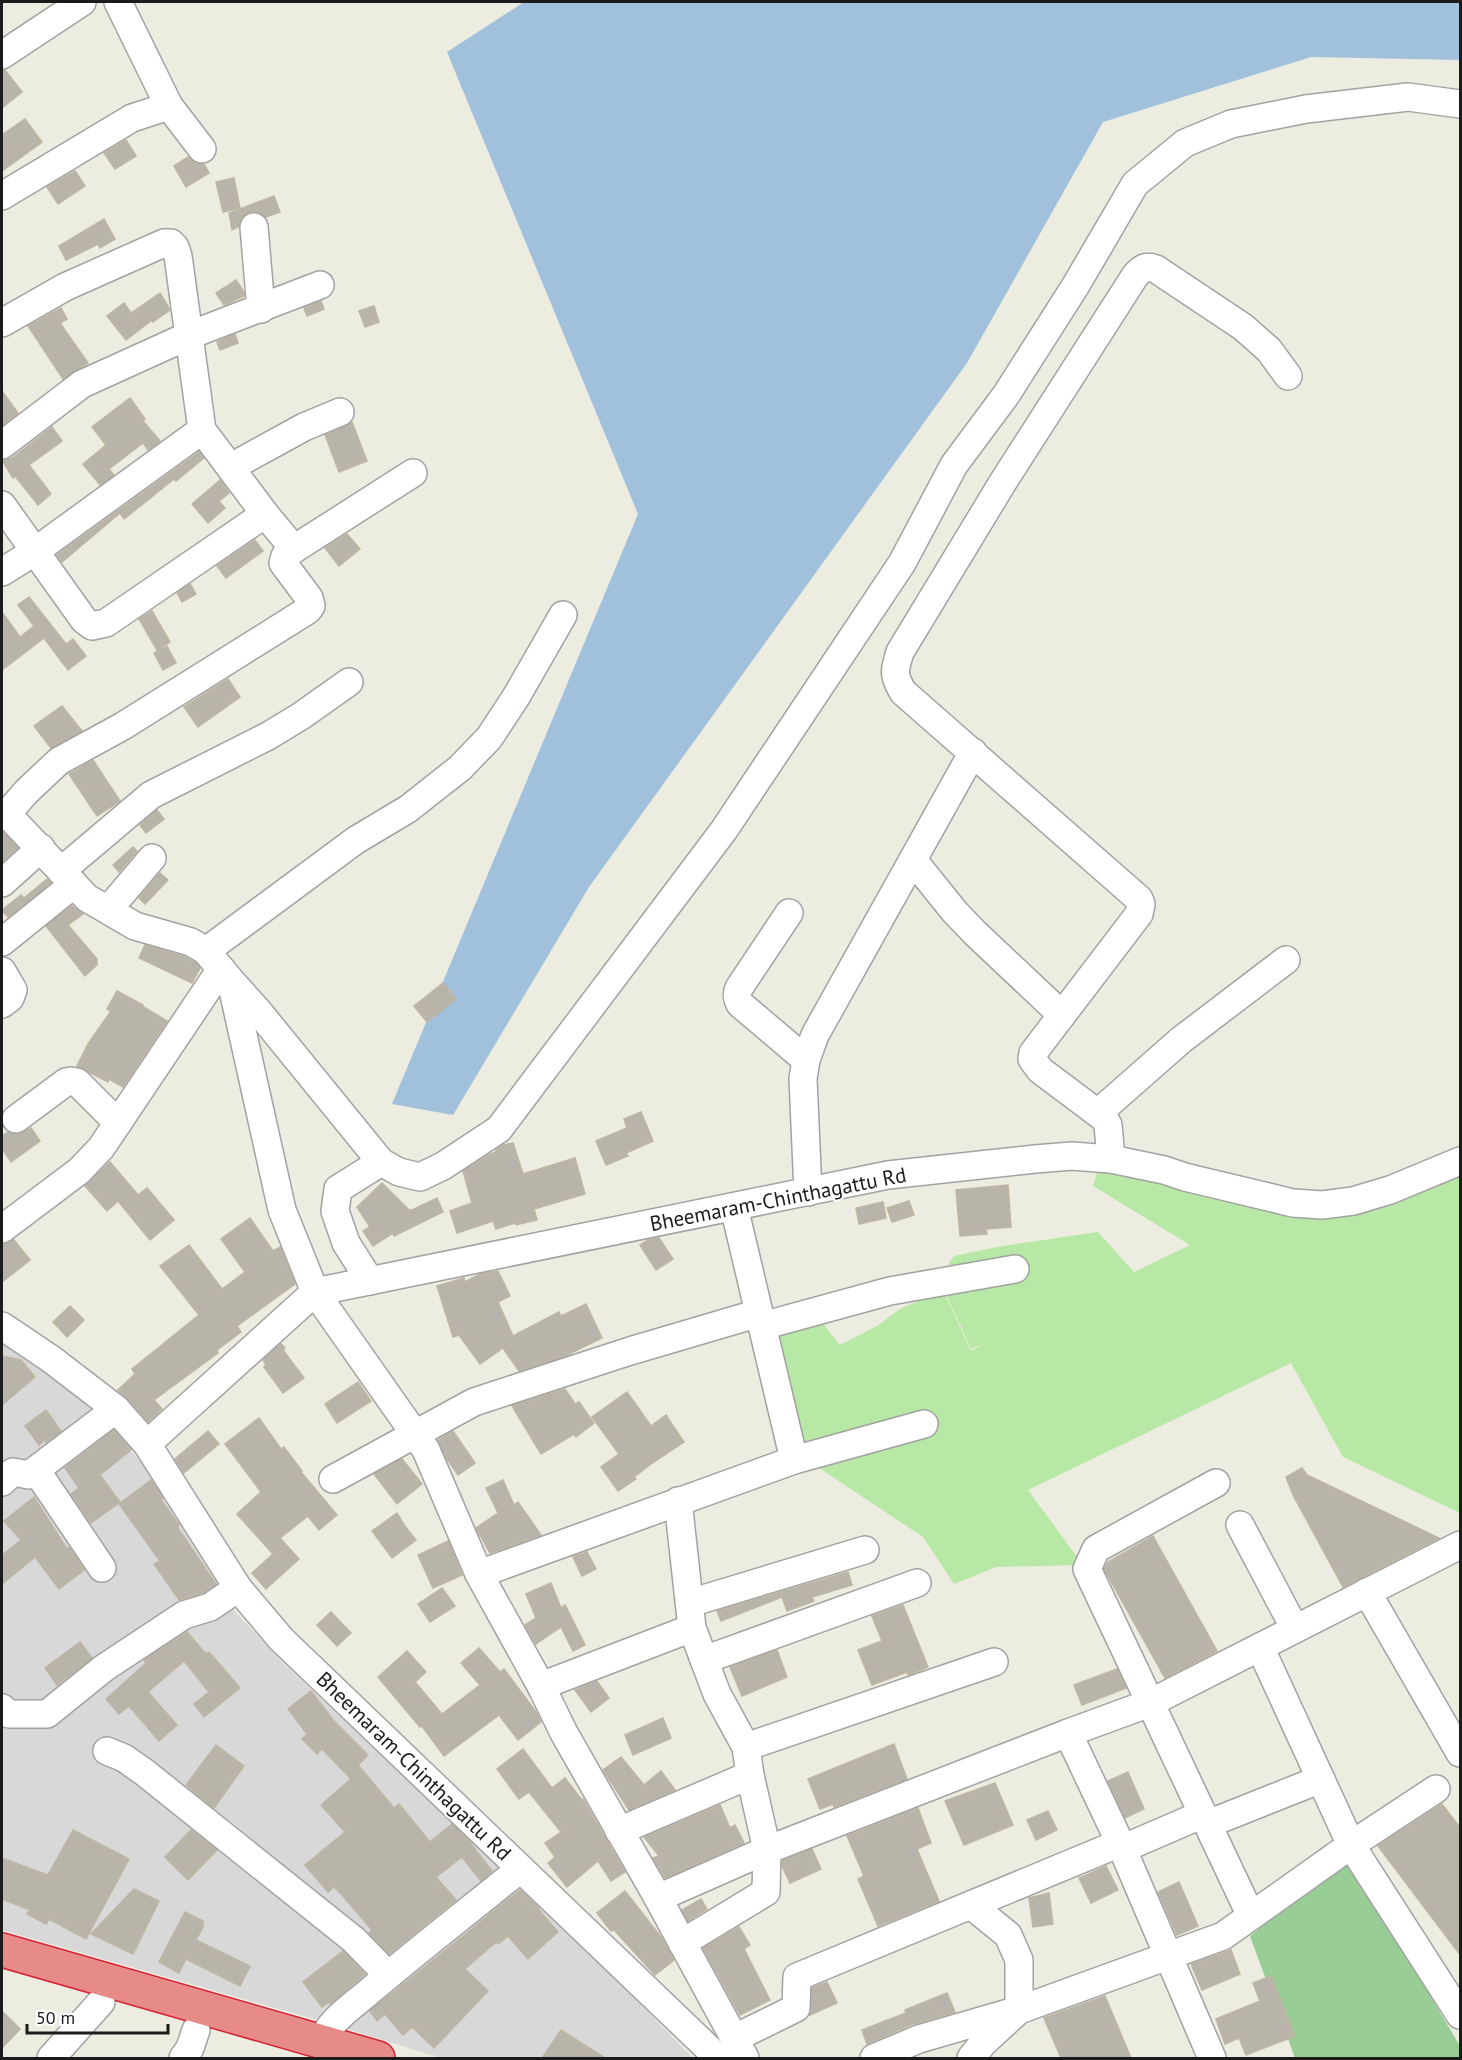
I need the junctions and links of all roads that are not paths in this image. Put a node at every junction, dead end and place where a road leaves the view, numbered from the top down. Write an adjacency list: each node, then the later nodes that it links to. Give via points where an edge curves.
1 (82, 2): 3 (street)
2 (118, 2): 5 (street)
3 (5, 46)
4 (1461, 104): 47 (street, via 1408,97 1306,109 1231,124 1185,143 1135,184 1006,395 954,465 902,563 750,792 499,1130 420,1177)
5 (169, 106): 6 (street); 7 (street, via 132,118)
6 (202, 149)
7 (2, 196)
8 (254, 227): 10 (street)
9 (320, 285): 10 (street)
10 (261, 309): 12 (street)
11 (2, 323): 12 (street, via 65,287 171,243 178,256)
12 (190, 335): 15 (street); 16 (street, via 82,384)
13 (1288, 376): 26 (street, via 1269,350 1243,327 1156,269 1147,266 1139,270 1003,482 900,652 894,669 903,692)
14 (340, 412): 17 (street)
15 (202, 430): 17 (street); 22 (street)
16 (2, 445)
17 (231, 467): 20 (street)
18 (413, 473): 21 (street)
19 (2, 505): 22 (street)
20 (265, 514): 21 (street); 22 (street, via 98,626 84,620)
21 (294, 549): 27 (street, via 283,563 309,598 308,610 123,726 59,761)
22 (34, 552): 23 (street)
23 (2, 572)
24 (563, 615): 37 (street, via 489,738 460,768 408,809 356,840)
25 (349, 682): 31 (street, via 268,736 151,795)
26 (973, 753): 30 (street); 40 (street, via 1139,898 1139,914)
27 (4, 813): 28 (street)
28 (41, 848): 31 (street); 32 (street)
29 (152, 858): 33 (street)
30 (913, 860): 40 (street, via 975,933); 41 (street, via 815,1035)
31 (68, 877): 33 (street, via 87,898); 35 (street)
32 (2, 883)
33 (108, 910): 37 (street, via 135,926 190,942)
34 (789, 913): 41 (street, via 737,993 740,1004)
35 (2, 942)
36 (1286, 960): 42 (street, via 1181,1040)
37 (220, 967): 44 (street); 47 (street); 53 (street, via 282,1210)
38 (2, 971): 39 (street, via 13,990)
39 (2, 1004)
40 (1062, 1015): 42 (street, via 1032,1059 1040,1070)
41 (806, 1060): 48 (street, via 803,1104)
42 (1098, 1113): 45 (street, via 1108,1125)
43 (16, 1119): 44 (street, via 71,1081 77,1082)
44 (118, 1123): 50 (street, via 79,1171)
45 (1111, 1159): 46 (street, Bheemaram-Chinthagattu Rd, via 1293,1203 1322,1205 1390,1191); 48 (street, Bheemaram-Chinthagattu Rd, via 1072,1156 1012,1161 888,1175)
46 (1461, 1161)
47 (381, 1162): 52 (street, via 338,1189 335,1210 346,1242)
48 (808, 1192): 49 (street, Bheemaram-Chinthagattu Rd)
49 (735, 1207): 52 (street, Bheemaram-Chinthagattu Rd); 54 (street)
50 (2, 1229)
51 (1015, 1269): 54 (street)
52 (370, 1281): 53 (street, Bheemaram-Chinthagattu Rd)
53 (315, 1292): 58 (street); 59 (street)
54 (760, 1319): 58 (street, via 630,1351 474,1402); 60 (street)
55 (2, 1326): 56 (street, Bheemaram-Chinthagattu Rd)
56 (116, 1409): 59 (street, Bheemaram-Chinthagattu Rd); 61 (street)
57 (924, 1424): 60 (street)
58 (415, 1435): 62 (street); 70 (street, via 426,1450)
59 (147, 1444): 72 (street, Bheemaram-Chinthagattu Rd)
60 (794, 1460): 65 (street)
61 (36, 1470): 63 (street, via 29,1475 13,1472); 69 (street)
62 (333, 1479)
63 (2, 1482)
64 (1216, 1483): 80 (street, via 1096,1550 1087,1569)
65 (678, 1501): 70 (street); 74 (street)
66 (1240, 1526): 75 (street)
67 (1461, 1545): 73 (street)
68 (865, 1550): 74 (street)
69 (102, 1568)
70 (479, 1574): 79 (street)
71 (917, 1583): 77 (street)
72 (238, 1588): 81 (street, via 210,1607 184,1615 104,1668 47,1714 9,1714); 94 (street, Bheemaram-Chinthagattu Rd, via 281,1639)
73 (1367, 1592): 75 (street); 85 (street)
74 (691, 1615): 77 (street); 79 (street)
75 (1295, 1629): 76 (street)
76 (1260, 1647): 80 (street); 87 (street)
77 (704, 1660): 83 (street, via 717,1694)
78 (994, 1662): 83 (street)
79 (541, 1686): 90 (street)
80 (1150, 1703): 82 (street); 89 (street)
81 (2, 1708)
82 (1068, 1732): 92 (street); 93 (street)
83 (747, 1747): 86 (street)
84 (107, 1751): 102 (street, via 124,1758 354,1940)
85 (1460, 1753)
86 (750, 1775): 90 (street); 93 (street)
87 (1320, 1779): 89 (street); 91 (street)
88 (1436, 1789): 91 (street)
89 (1205, 1819): 92 (street); 97 (street)
90 (619, 1830): 95 (street)
91 (1351, 1845): 97 (street); 105 (street)
92 (1121, 1846): 96 (street); 100 (street)
93 (767, 1850): 95 (street); 98 (street, via 766,1892)
94 (520, 1869): 102 (street); 111 (street, Bheemaram-Chinthagattu Rd)
95 (658, 1898): 98 (street)
96 (971, 1905): 104 (street, via 1008,1935 1019,1960); 107 (street, via 797,1977 796,2008)
97 (1251, 1916): 100 (street, via 1223,1936)
98 (682, 1942): 107 (street)
99 (2, 1950): 108 (highway)
100 (1168, 1954): 104 (street); 114 (street)
101 (2, 1973): 103 (highway)
102 (388, 1976): 108 (street)
103 (101, 2002): 106 (highway); 109 (street)
104 (1019, 2010): 112 (street, via 919,2039); 113 (street)
105 (1461, 2015)
106 (190, 2044): 108 (highway)
107 (740, 2048)
108 (308, 2050): 110 (highway)
109 (51, 2058)
110 (378, 2058)
111 (716, 2058)
112 (874, 2058)
113 (971, 2058)
114 (1212, 2058)

